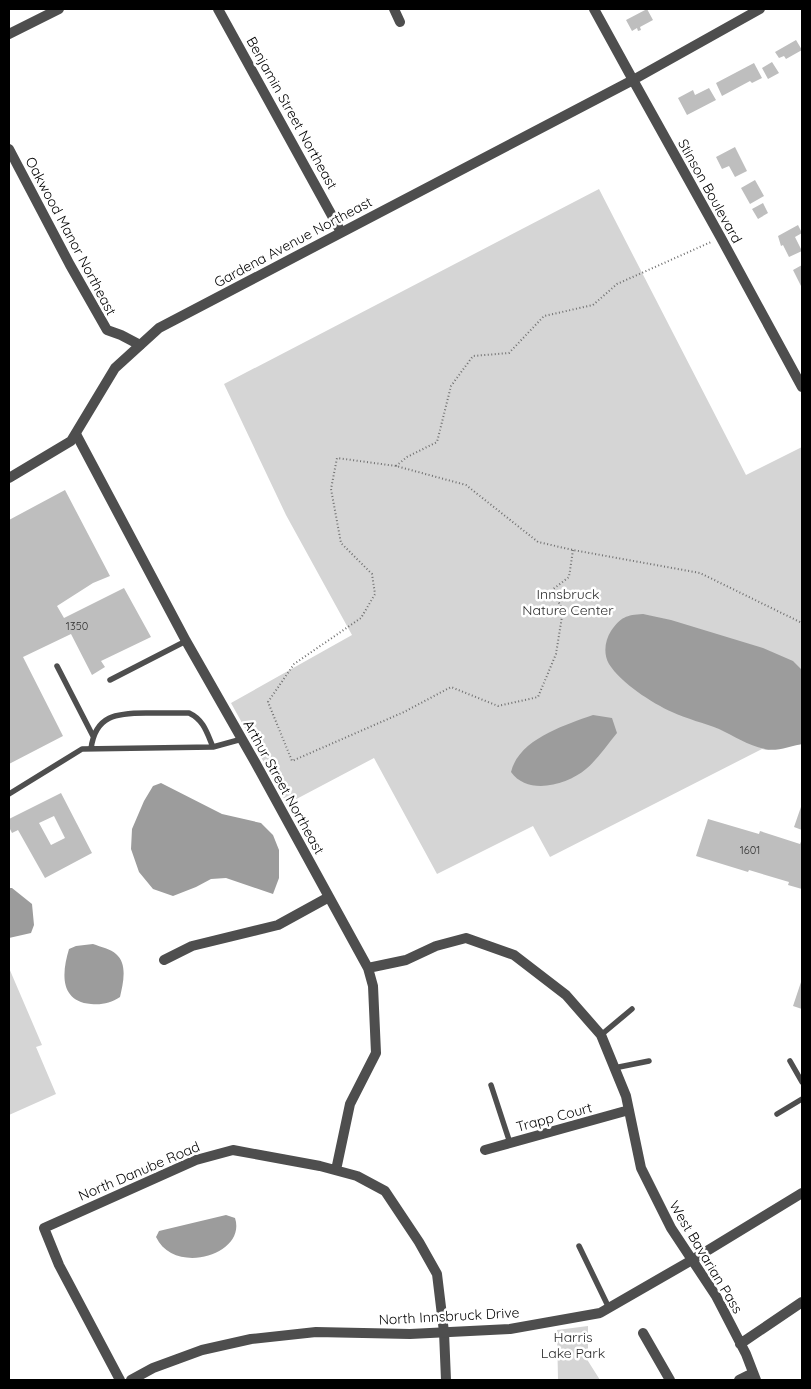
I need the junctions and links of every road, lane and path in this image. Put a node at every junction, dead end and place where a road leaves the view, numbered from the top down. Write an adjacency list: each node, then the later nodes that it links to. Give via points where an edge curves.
1 (60, 9): 7 (street)
2 (218, 9): 10 (street, Benjamin Street Northeast)
3 (394, 9): 6 (street)
4 (594, 9): 8 (street, Stinson Boulevard)
5 (760, 9): 8 (street, Gardena Avenue Northeast)
6 (400, 22)
7 (9, 34)
8 (633, 80): 10 (street, Gardena Avenue Northeast); 11 (street, Stinson Boulevard)
9 (9, 149): 12 (street, Oakwood Manor Northeast, via 107,330)
10 (341, 232): 12 (street, Gardena Avenue Northeast, via 159,328)
11 (721, 238): 13 (street, Stinson Boulevard); 15 (path, via 617,284 593,305 544,316 509,354 473,356 450,386 437,442 406,457)
12 (140, 345): 14 (street, Gardena Avenue Northeast, via 116,368)
13 (802, 386)
14 (76, 434): 16 (street, Gardena Avenue Northeast, via 71,441); 19 (street, Arthur Street Northeast)
15 (396, 466): 17 (path, via 466,485 538,542); 17 (path, via 337,458 331,489 341,542 372,574 375,594 361,618 294,664 268,702 292,761 404,712 451,687 498,706 538,697 556,654 563,610 552,590 569,577)
16 (9, 478)
17 (573, 550): 18 (path, via 700,573)
18 (802, 623)
19 (186, 641): 21 (lane); 23 (street, Arthur Street Northeast)
20 (57, 666): 22 (lane)
21 (110, 680)
22 (92, 736): 24 (lane, via 100,724 112,716 189,713 202,722); 25 (lane)
23 (242, 739): 24 (lane); 27 (street, Arthur Street Northeast)
24 (213, 747): 25 (lane)
25 (91, 749): 26 (lane, via 82,749)
26 (9, 794)
27 (329, 898): 28 (street, via 278,925 192,946); 29 (street, Arthur Street Northeast)
28 (164, 960)
29 (368, 968): 31 (street, West Bavarian Pass, via 406,960 436,946 466,938 514,955 566,995); 42 (street, Arthur Street Northeast, via 373,986 376,1053 350,1104)
30 (632, 1009): 31 (lane)
31 (601, 1036): 34 (street, West Bavarian Pass)
32 (648, 1061): 34 (lane)
33 (790, 1061): 35 (lane)
34 (614, 1068): 38 (street, West Bavarian Pass)
35 (802, 1082)
36 (491, 1085): 40 (lane)
37 (802, 1099): 39 (lane)
38 (629, 1110): 40 (street, Trapp Court); 45 (street, West Bavarian Pass, via 642,1168 671,1228)
39 (777, 1114)
40 (510, 1143): 41 (street, Trapp Court)
41 (485, 1150)
42 (336, 1170): 48 (street, North Danube Road, via 357,1176 385,1191 405,1220 437,1274); 52 (street, North Danube Road, via 232,1150 196,1160 44,1228 59,1265)
43 (802, 1193): 45 (street, North Innsbruck Drive)
44 (579, 1246): 47 (lane)
45 (692, 1260): 47 (street, North Innsbruck Drive); 50 (street, West Bavarian Pass, via 716,1296)
46 (802, 1302): 50 (street)
47 (608, 1308): 48 (street, North Innsbruck Drive, via 600,1313 510,1329)
48 (444, 1332): 53 (street, North Innsbruck Drive, via 316,1332 251,1338 202,1350 152,1368); 54 (street, North Danube Road)
49 (643, 1333): 55 (street)
50 (740, 1344): 51 (street, West Bavarian Pass)
51 (755, 1377): 56 (street)
52 (120, 1380)
53 (132, 1380)
54 (446, 1380)
55 (670, 1380)
56 (740, 1380)

